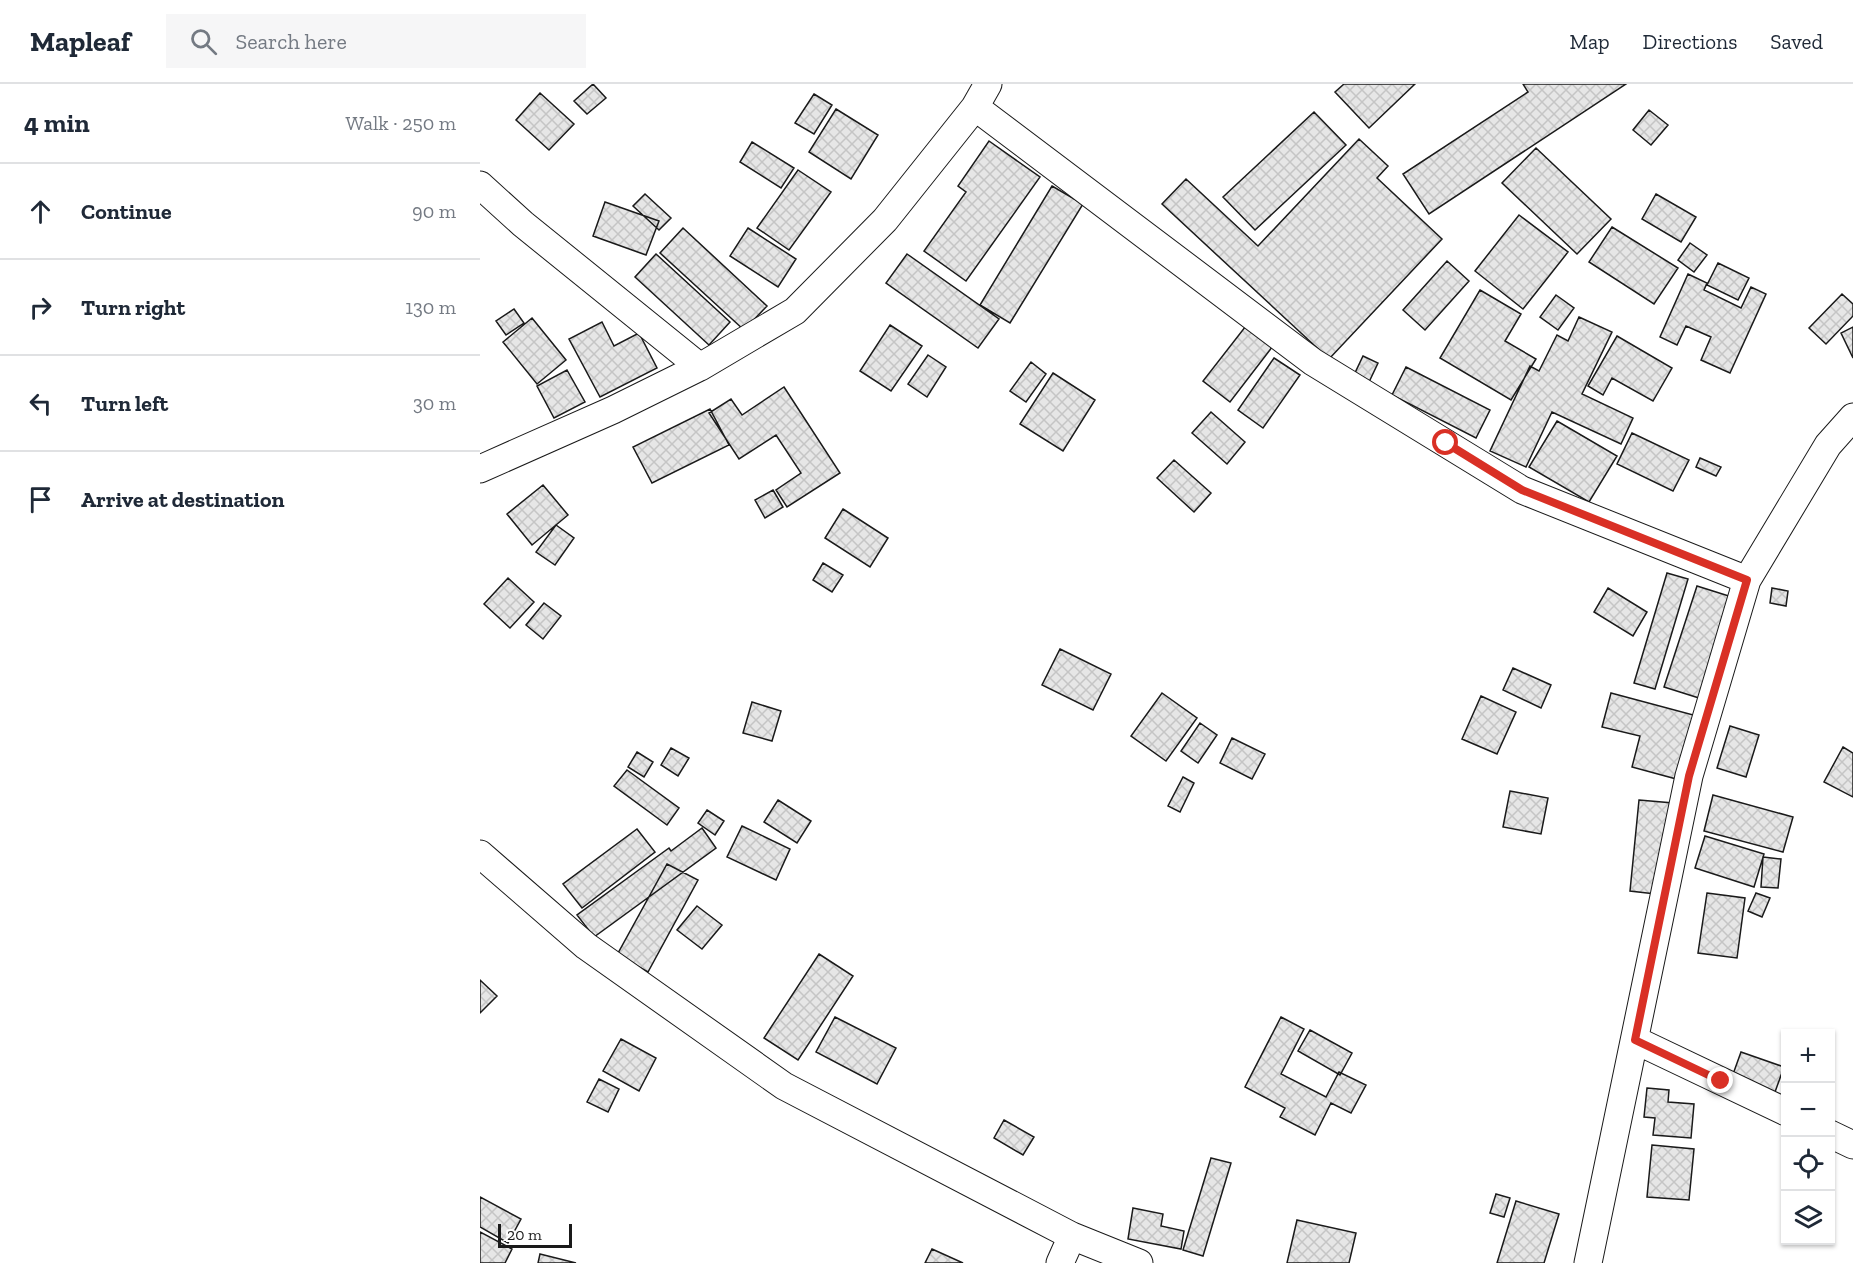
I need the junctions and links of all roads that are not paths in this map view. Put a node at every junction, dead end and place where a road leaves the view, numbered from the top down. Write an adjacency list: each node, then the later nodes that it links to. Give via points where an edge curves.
1 (988, 84): 2 (street)
2 (975, 108): 4 (street, via 885,220 795,311); 7 (street, via 1313,362 1522,490)
3 (480, 185): 4 (street)
4 (699, 367): 6 (street)
5 (1853, 417): 7 (street, via 1828,445)
6 (480, 469)
7 (1747, 580): 9 (street, via 1689,776)
8 (480, 854): 13 (street, via 586,946 784,1086)
9 (1635, 1040): 10 (street); 16 (street)
10 (1781, 1110)
11 (1835, 1136): 12 (street)
12 (1853, 1145)
13 (1072, 1236): 14 (street); 15 (street)
14 (1060, 1263)
15 (1139, 1263)
16 (1587, 1263)

